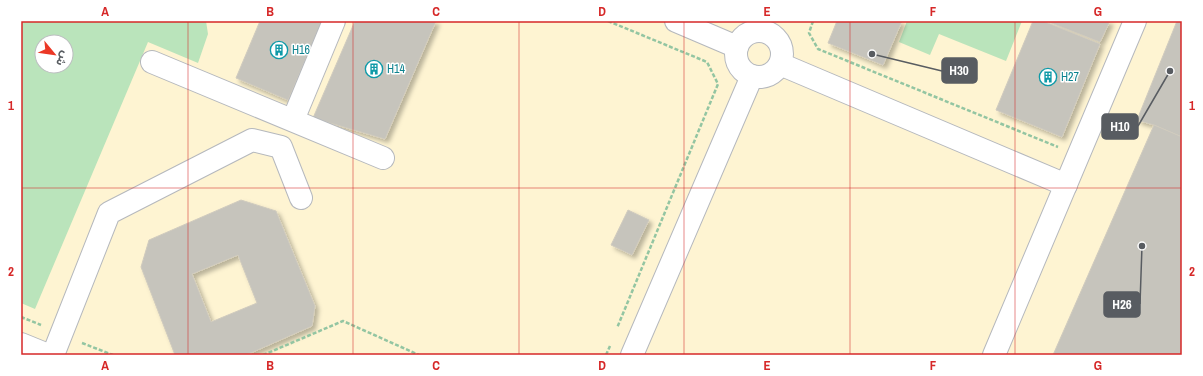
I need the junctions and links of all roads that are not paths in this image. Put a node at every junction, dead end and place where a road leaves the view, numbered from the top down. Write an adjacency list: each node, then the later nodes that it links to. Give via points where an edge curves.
1 (334, 21): 9 (lane)
2 (676, 21): 5 (lane)
3 (1136, 21): 11 (lane)
4 (773, 27): 5 (lane, via 751,33 740,41); 7 (lane, via 782,51)
5 (737, 47): 8 (lane, via 740,68)
6 (152, 62): 9 (lane)
7 (780, 64): 8 (lane, via 768,75); 11 (lane)
8 (752, 76): 16 (lane)
9 (293, 120): 10 (lane)
10 (383, 158)
11 (1066, 185): 17 (lane)
12 (301, 198): 15 (lane, via 280,147 252,140 109,212)
13 (21, 344): 14 (lane)
14 (48, 355)
15 (53, 355)
16 (632, 355)
17 (994, 355)

